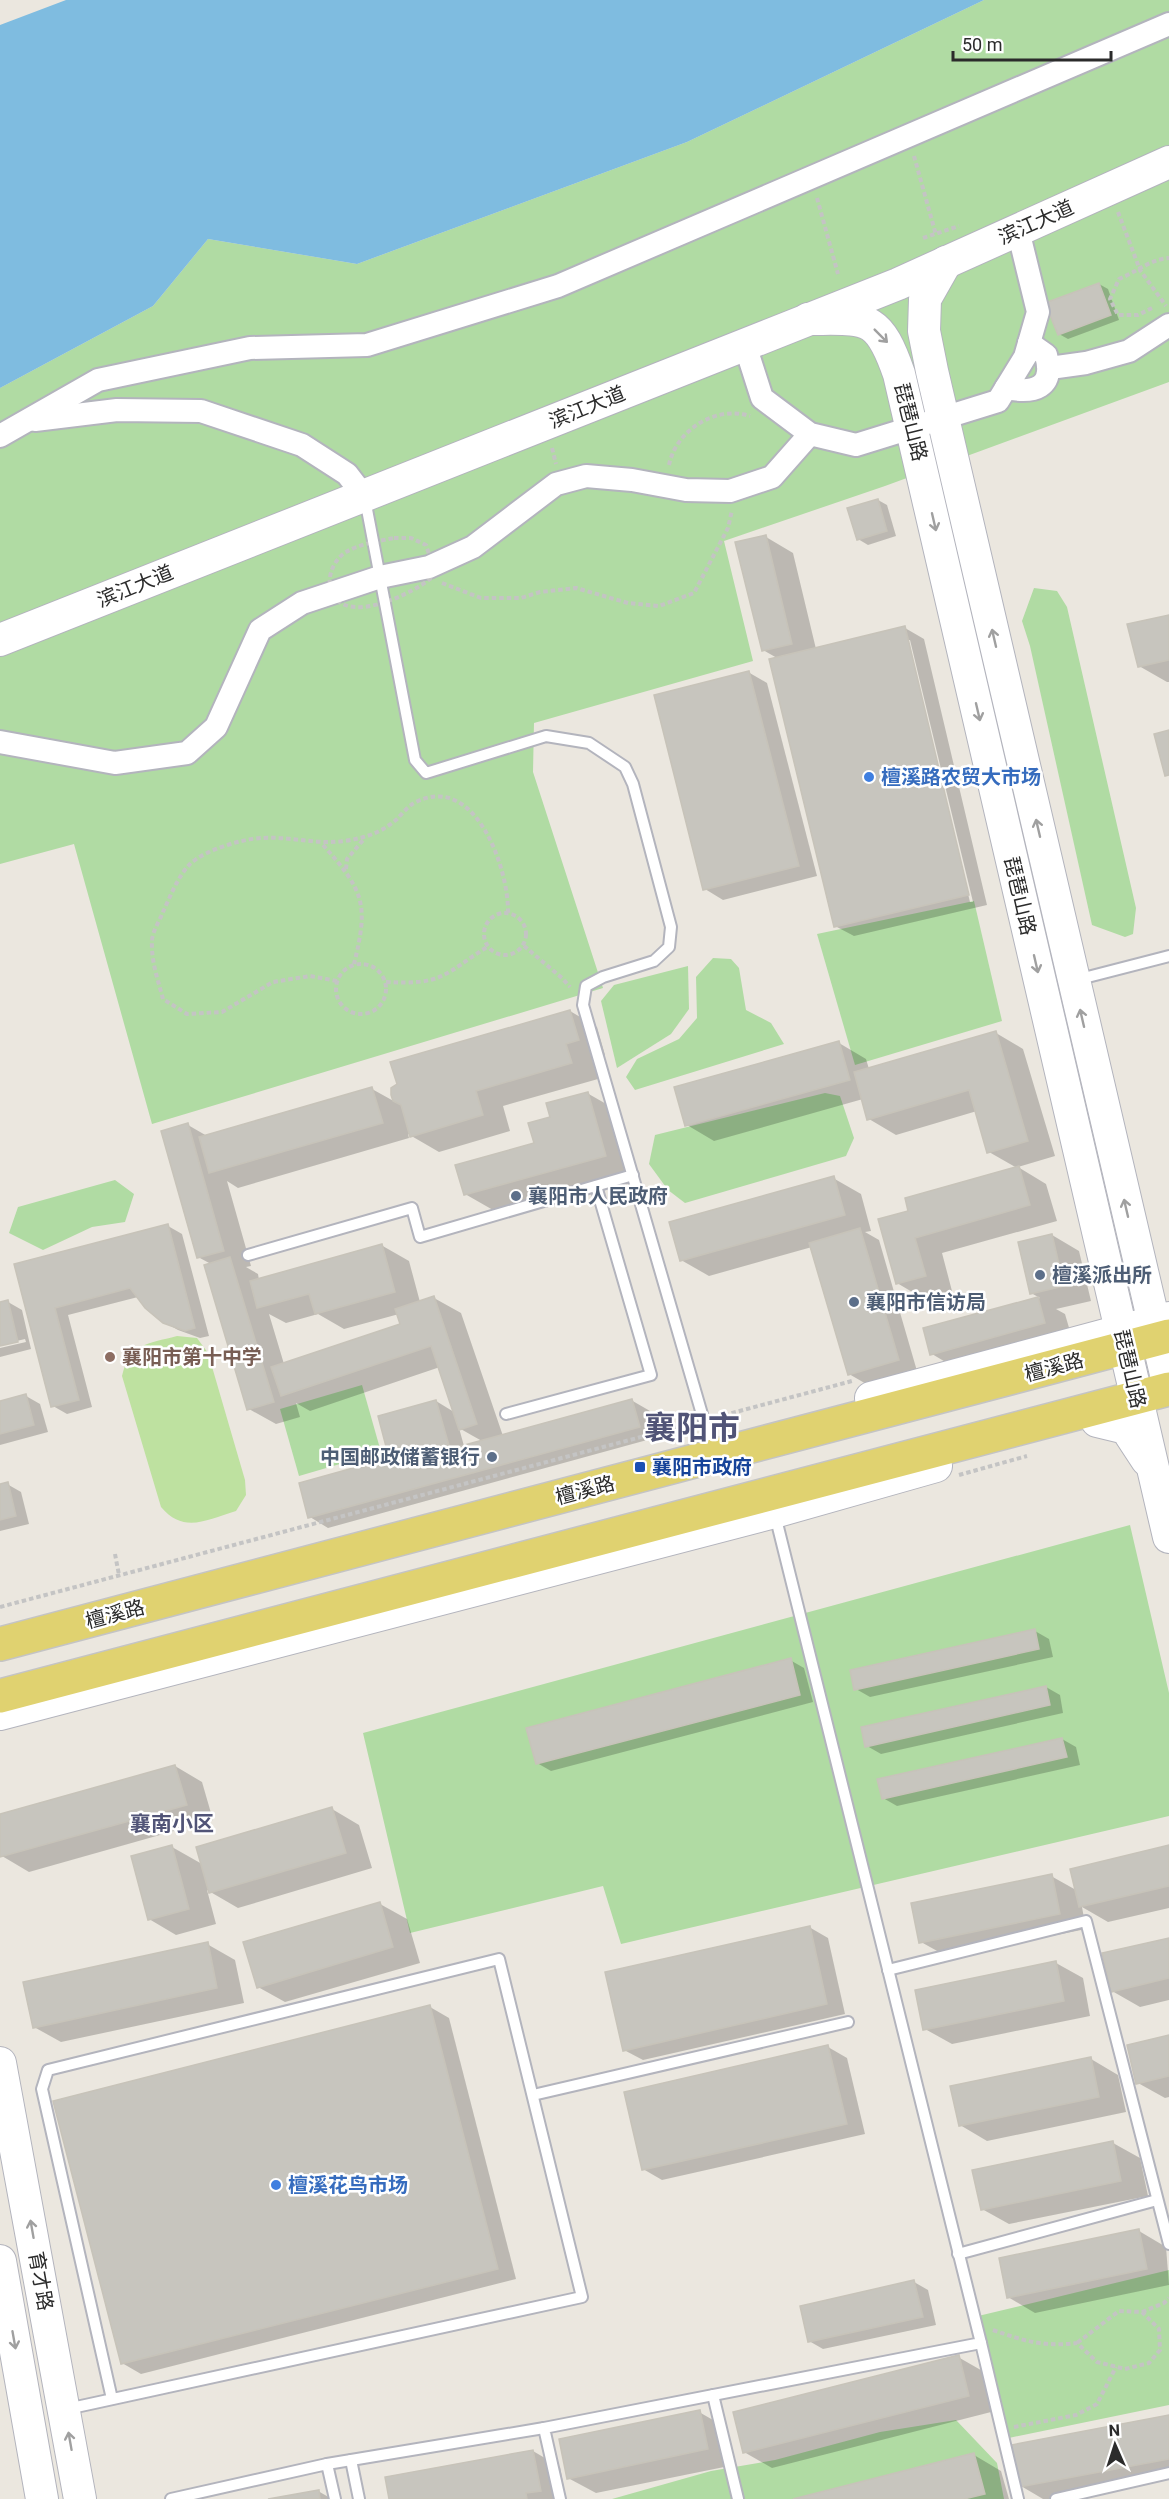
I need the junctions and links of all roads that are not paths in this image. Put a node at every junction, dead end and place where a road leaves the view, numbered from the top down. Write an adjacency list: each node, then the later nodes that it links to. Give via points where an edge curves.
1 (1169, 24): 12 (street, via 558,286 367,345 250,348 98,380)
2 (1169, 162): 3 (street, 滨江大道)
3 (1018, 230): 4 (street, 滨江大道); 7 (street, via 1038,312)
4 (941, 249): 5 (street, 滨江大道); 11 (street, 琵琶山路, via 925,299 925,320)
5 (808, 319): 8 (street, 滨江大道); 13 (street, 琵琶山路, one-way to 13, via 862,320 887,340)
6 (1169, 325): 9 (street, via 1129,351)
7 (1029, 343): 9 (street, via 1046,355); 10 (street)
8 (745, 345): 14 (street, via 762,398); 16 (street, 滨江大道)
9 (1050, 368): 10 (street, via 1045,382 1035,389 1023,392)
10 (1006, 388): 11 (street, via 998,401)
11 (943, 417): 13 (street); 21 (street, 琵琶山路, one-way to 11)
12 (25, 422): 15 (street); 16 (street, via 117,410 201,411 302,445 347,474)
13 (912, 426): 14 (street, via 856,445); 26 (street, 琵琶山路, one-way to 26)
14 (810, 434): 17 (street, via 772,477 730,491 586,476 562,483 529,502 472,548 429,567)
15 (0, 436)
16 (364, 496): 17 (lane); 18 (street, 滨江大道)
17 (380, 577): 19 (street, via 302,603 260,630 216,727 187,753 115,763); 22 (lane, via 415,760 426,772 546,736 589,743 625,767 633,784 670,927 669,947 654,961 586,986 583,1005)
18 (0, 640)
19 (0, 742)
20 (1169, 956): 21 (lane)
21 (1073, 981): 25 (street, 琵琶山路, one-way to 21)
22 (633, 1175): 23 (lane); 36 (lane)
23 (596, 1186): 24 (lane, via 420,1237 412,1208); 34 (lane, via 651,1375)
24 (248, 1255)
25 (1137, 1256): 27 (street); 28 (street, 琵琶山路)
26 (1106, 1267): 29 (street, 琵琶山路); 30 (street, via 1102,1302)
27 (1169, 1291)
28 (1162, 1329): 29 (main road, 檀溪路); 31 (street, 琵琶山路)
29 (1123, 1339): 30 (street); 33 (street, 琵琶山路); 36 (main road, 檀溪路)
30 (1074, 1343): 36 (street)
31 (1169, 1388): 33 (main road)
32 (1169, 1402): 33 (street)
33 (1138, 1404): 35 (street); 37 (street, 琵琶山路); 38 (main road)
34 (506, 1414)
35 (1097, 1421): 37 (street, via 1126,1428); 38 (street)
36 (709, 1439): 40 (street); 41 (main road, 檀溪路)
37 (1153, 1470): 39 (street, 琵琶山路)
38 (772, 1503): 42 (main road); 43 (street); 44 (lane)
39 (1169, 1537)
40 (0, 1629)
41 (0, 1644)
42 (0, 1696)
43 (0, 1714)
44 (888, 1970): 48 (lane, via 1086,1921); 50 (lane)
45 (848, 2022): 47 (lane)
46 (0, 2062): 55 (street, 育才路, one-way to 46)
47 (533, 2095): 54 (lane, via 582,2297); 54 (lane, via 499,1959 48,2070 42,2089)
48 (1158, 2200): 49 (lane); 50 (lane)
49 (1169, 2244)
50 (958, 2254): 52 (lane)
51 (0, 2261): 60 (street, 育才路, one-way to 60)
52 (981, 2343): 53 (lane); 67 (lane)
53 (712, 2395): 56 (lane); 66 (lane)
54 (112, 2399): 55 (lane)
55 (64, 2410): 61 (street, 育才路, one-way to 55)
56 (544, 2428): 57 (lane); 65 (lane)
57 (351, 2460): 58 (lane); 64 (lane)
58 (327, 2464): 62 (lane); 63 (lane)
59 (1169, 2474): 68 (lane)
60 (42, 2499)
61 (80, 2499)
62 (171, 2499)
63 (335, 2499)
64 (359, 2499)
65 (560, 2499)
66 (738, 2499)
67 (1018, 2499)
68 (1056, 2499)

